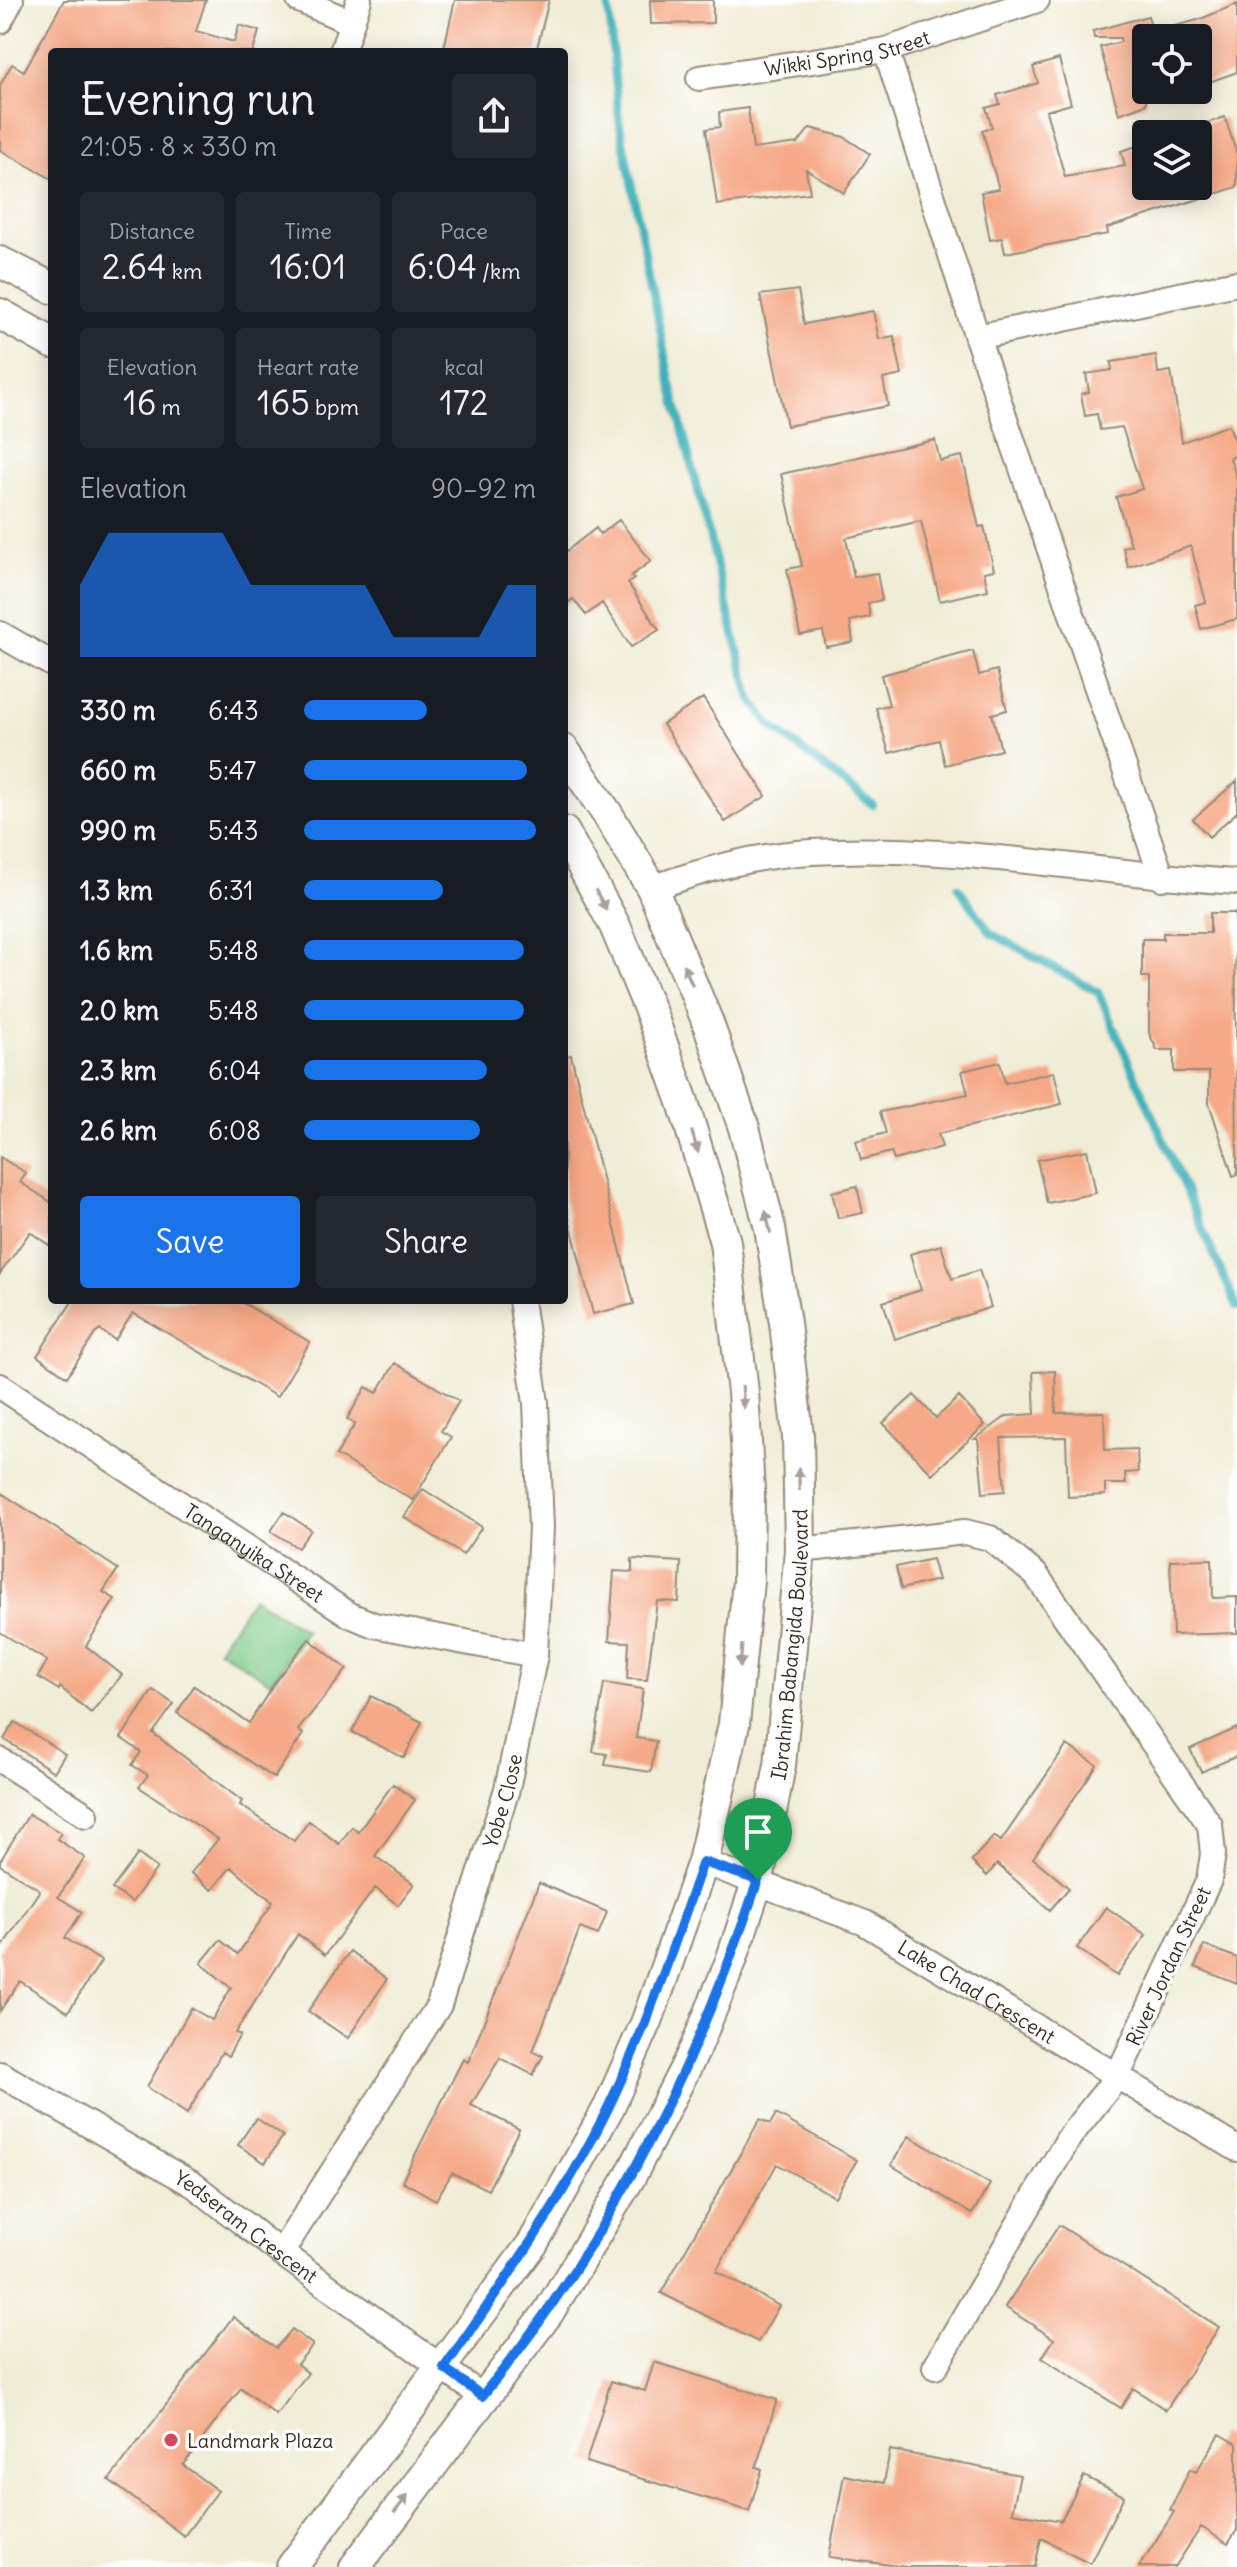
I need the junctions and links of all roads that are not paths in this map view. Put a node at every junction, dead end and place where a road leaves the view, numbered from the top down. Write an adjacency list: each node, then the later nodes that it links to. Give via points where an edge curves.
1 (11, 0): 5 (street)
2 (299, 0): 4 (street)
3 (1037, 0): 7 (street, Wikki Spring Street)
4 (355, 11): 6 (street)
5 (0, 21)
6 (343, 48)
7 (886, 50): 8 (street, Wikki Spring Street); 13 (street)
8 (699, 78)
9 (0, 262): 11 (street)
10 (1237, 283): 13 (street)
11 (48, 286)
12 (0, 314): 14 (street)
13 (977, 337): 19 (street)
14 (48, 341)
15 (0, 634): 16 (street)
16 (48, 662)
17 (568, 756): 21 (street, Ibrahim Babangida Boulevard)
18 (568, 839): 28 (street, one-way to 28, via 615,926 651,1013 725,1242 732,1290 749,1491 748,1581 734,1724)
19 (1162, 878): 20 (street); 21 (street, via 976,856 811,852 718,866)
20 (1237, 882)
21 (652, 888): 24 (street, Ibrahim Babangida Boulevard, one-way to 21, via 798,1436 770,1228 708,1023)
22 (522, 1304): 25 (street, Yobe Close, via 536,1403 541,1527)
23 (0, 1386): 25 (street, Tanganyika Street, via 350,1615 374,1625)
24 (800, 1550): 29 (street, Ibrahim Babangida Boulevard, via 780,1765); 30 (street, River Jordan Street, via 965,1532 990,1538 1036,1575 1210,1825 1209,1880)
25 (535, 1655): 33 (street, Yobe Close, via 507,1789 439,2005)
26 (0, 1760): 27 (street)
27 (86, 1815)
28 (703, 1862): 29 (street, Lake Chad Crescent); 35 (street, via 647,2021 609,2107 533,2243)
29 (758, 1880): 30 (street, Lake Chad Crescent, via 865,1923); 36 (street, Ibrahim Babangida Boulevard, via 696,2047 630,2177 548,2313)
30 (1117, 2077): 32 (street, Lake Chad Crescent); 34 (street, River Jordan Street, via 1070,2136)
31 (3, 2080): 33 (street, Yedseram Crescent, via 194,2185)
32 (1237, 2149)
33 (281, 2253): 35 (street, Yedseram Crescent)
34 (935, 2367)
35 (444, 2368): 36 (street, Yedseram Crescent); 37 (street)
36 (482, 2396): 38 (street, Ibrahim Babangida Boulevard, one-way to 36)
37 (292, 2567)
38 (355, 2567)

